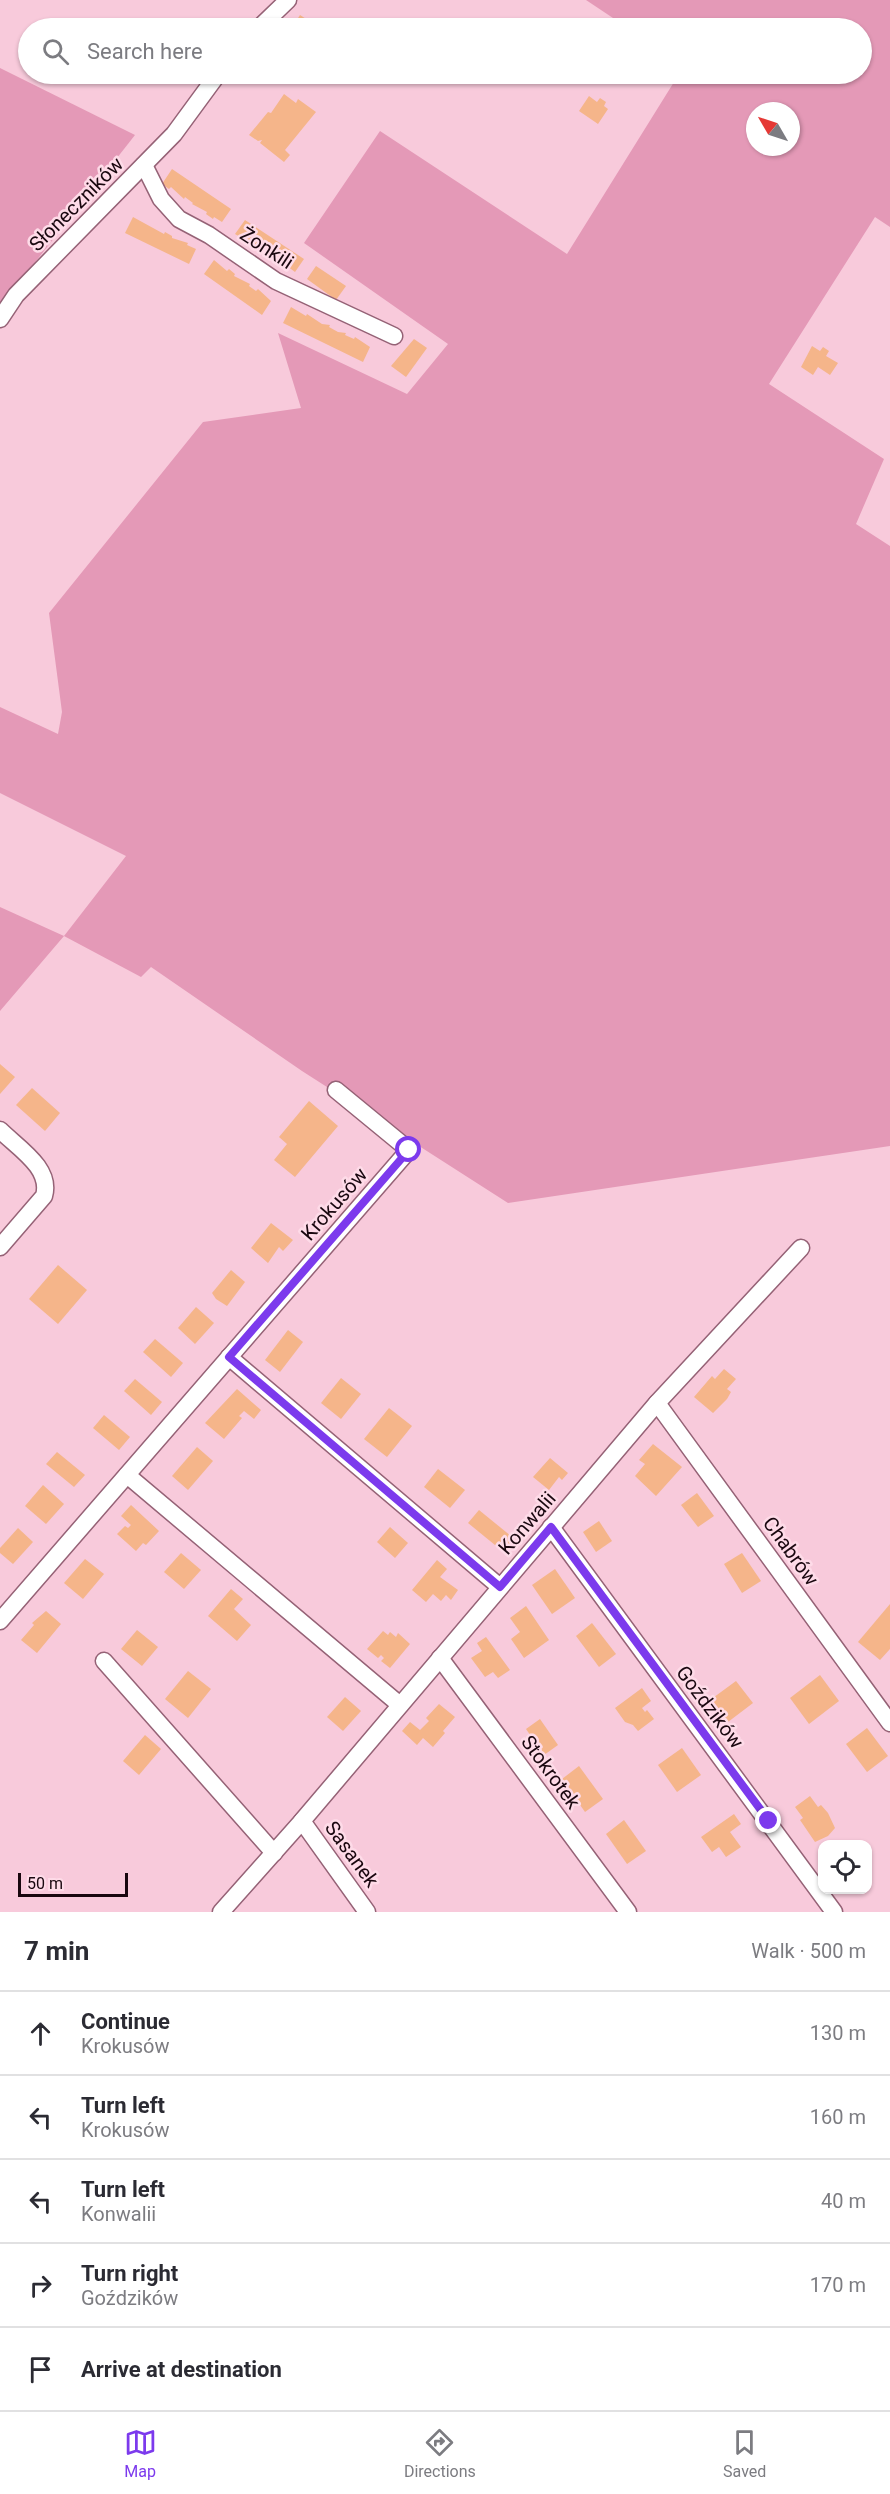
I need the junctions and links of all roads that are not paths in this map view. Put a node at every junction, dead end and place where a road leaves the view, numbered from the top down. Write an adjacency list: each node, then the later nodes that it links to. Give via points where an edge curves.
1 (288, 0): 2 (street)
2 (269, 18)
3 (211, 84): 4 (street, Słoneczników, via 174,134)
4 (144, 165): 5 (street, Słoneczników, via 16,295); 6 (street, Żonkili, via 161,200 178,219 209,235 276,281)
5 (0, 319)
6 (394, 336)
7 (336, 1090): 11 (street, Krokusów, via 409,1150)
8 (0, 1130): 9 (street, via 42,1172 47,1185 44,1196)
9 (0, 1247)
10 (801, 1248): 12 (street, Konwalii)
11 (229, 1357): 13 (street, Krokusów); 15 (street)
12 (657, 1402): 14 (street, Konwalii); 20 (street, Chabrów)
13 (127, 1474): 16 (street, Krokusów); 19 (street)
14 (551, 1527): 15 (street, Konwalii); 26 (street, Goździków)
15 (500, 1587): 17 (street, Konwalii)
16 (0, 1621)
17 (440, 1658): 19 (street, Konwalii); 25 (street, Stokrotek)
18 (104, 1661): 22 (street)
19 (400, 1706): 21 (street, Konwalii)
20 (890, 1723)
21 (302, 1821): 22 (street, Konwalii); 24 (street, Sasanek)
22 (274, 1853): 23 (street, Konwalii)
23 (224, 1911)
24 (367, 1912)
25 (628, 1912)
26 (834, 1912)

